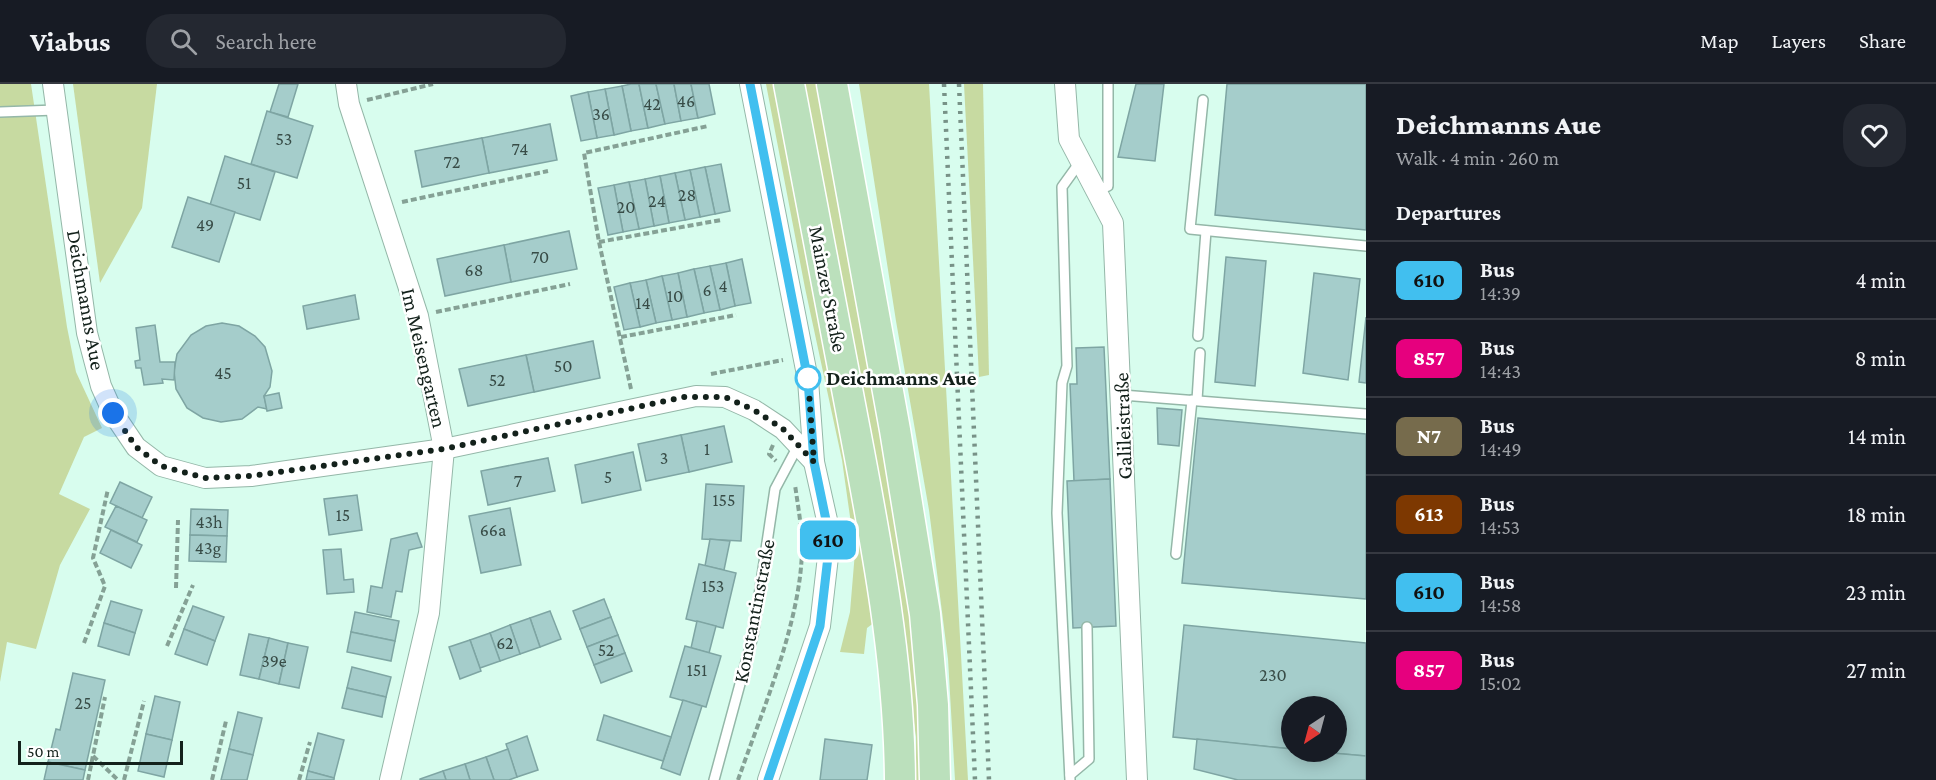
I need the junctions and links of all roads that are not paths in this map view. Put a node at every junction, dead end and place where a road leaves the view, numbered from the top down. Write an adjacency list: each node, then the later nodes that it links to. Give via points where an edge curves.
1 (53, 84): 9 (street, Deichmanns Aue)
2 (346, 84): 21 (street, Im Meisengarten, via 418,316)
3 (750, 84): 22 (street, via 808,380)
4 (789, 84): 29 (main road, Mainzer Straße, via 867,493 894,657)
5 (832, 84): 30 (main road, Mainzer Straße, via 925,614)
6 (1065, 84): 11 (street, Galileistraße, via 1069,139)
7 (1108, 84): 12 (lane, via 1108,186)
8 (1203, 100): 13 (lane, via 1190,229)
9 (56, 110): 10 (lane); 21 (street, Deichmanns Aue, via 87,333 101,386 113,413 136,447 161,466 205,478 251,476)
10 (0, 112)
11 (1080, 162): 12 (street, Galileistraße); 25 (lane, via 1062,187 1067,366 1062,383 1057,513)
12 (1096, 191): 17 (street, Galileistraße, via 1113,223)
13 (1206, 231): 14 (lane); 15 (lane)
14 (1366, 246)
15 (1198, 336)
16 (1200, 353): 18 (lane)
17 (1122, 395): 18 (lane); 31 (street, Galileistraße)
18 (1194, 400): 19 (lane); 23 (lane)
19 (1366, 414)
20 (799, 444): 21 (street, Deichmanns Aue, via 754,410 725,397 696,396); 22 (street); 27 (lane, Konstantinstraße, via 775,489 753,636)
21 (444, 449): 26 (street, Im Meisengarten, via 429,613)
22 (814, 462): 28 (street, via 829,548 820,626)
23 (1176, 554)
24 (1087, 627): 25 (lane, via 1089,759)
25 (1070, 777)
26 (390, 780)
27 (714, 780)
28 (768, 780)
29 (900, 780)
30 (935, 780)
31 (1137, 780)

